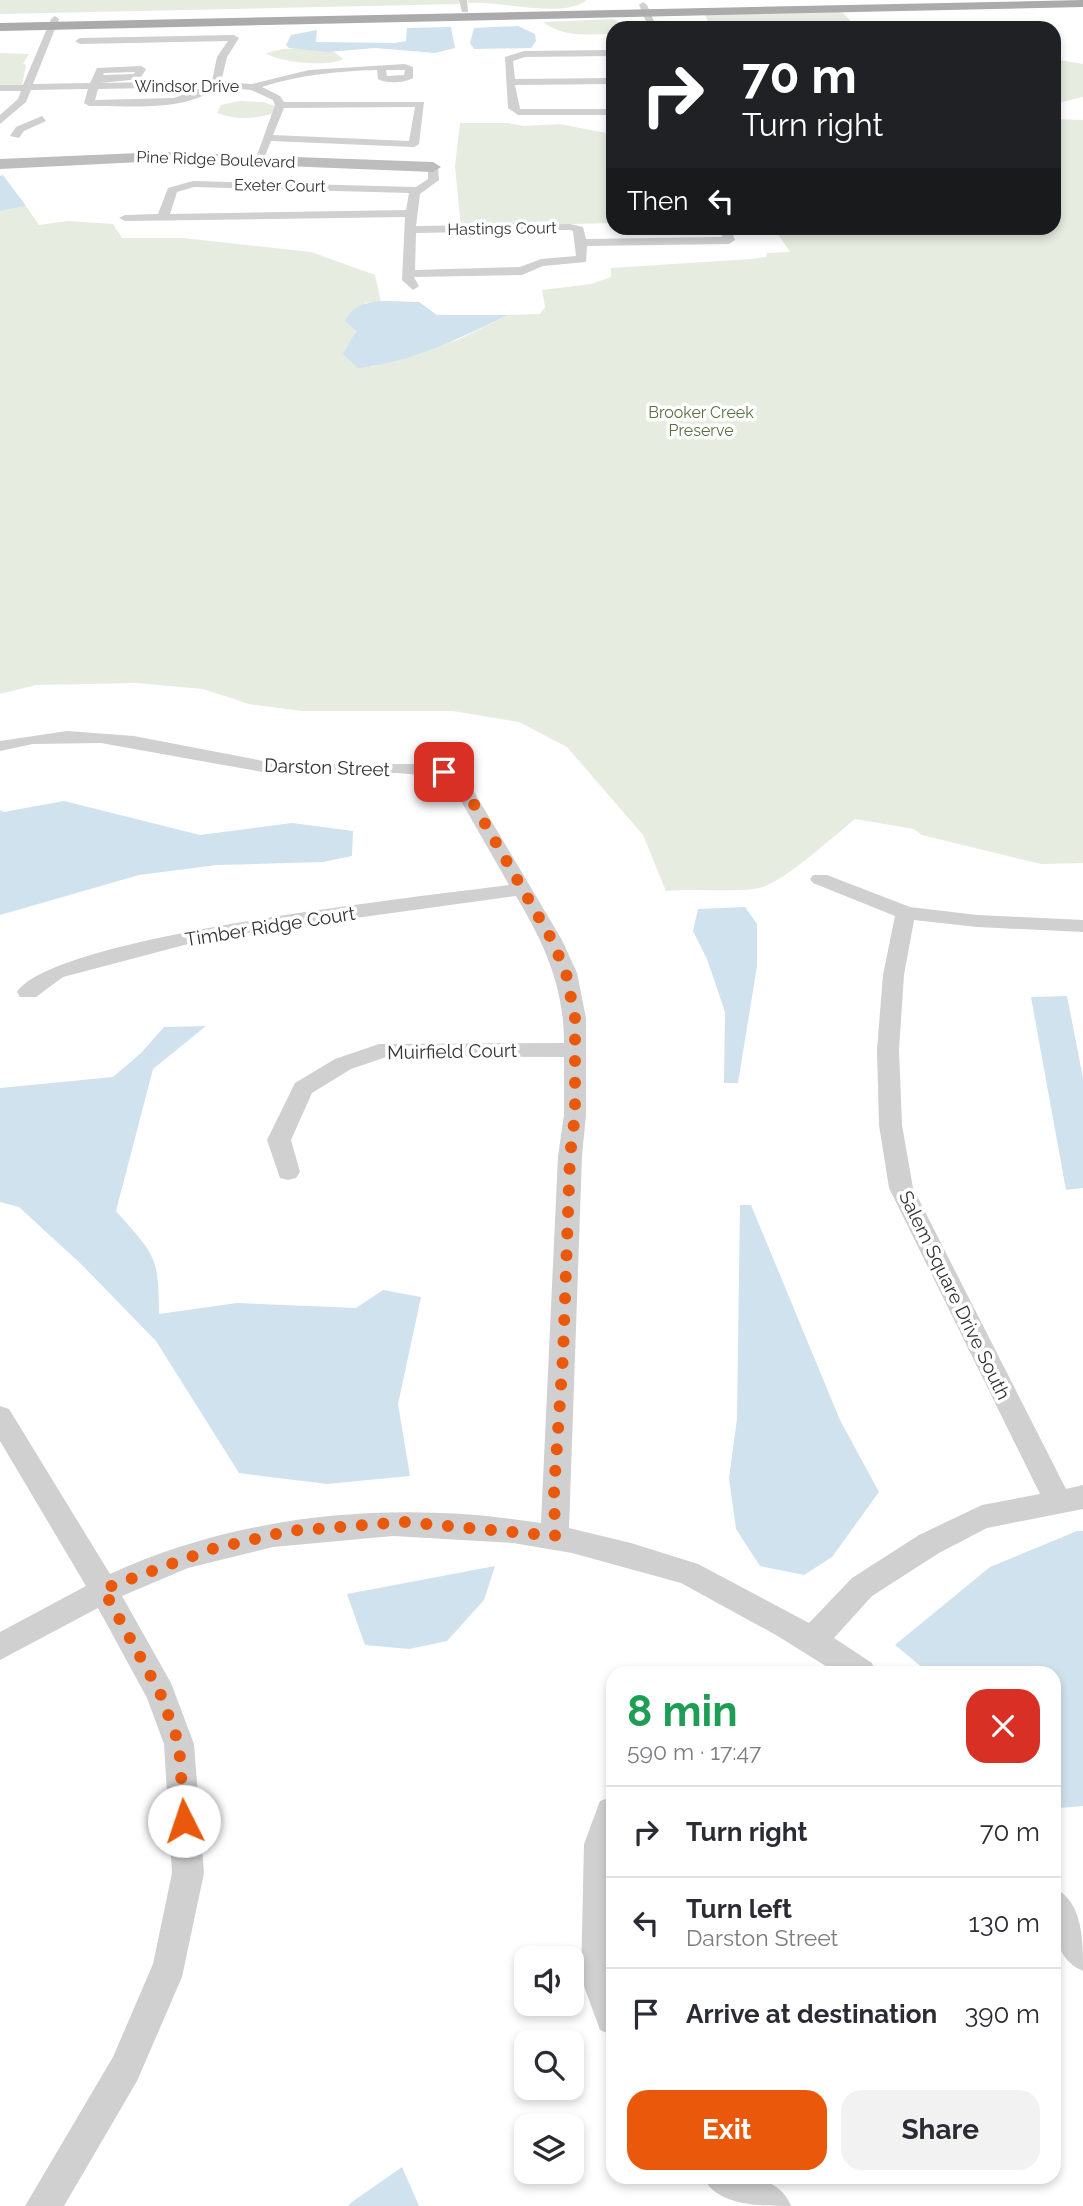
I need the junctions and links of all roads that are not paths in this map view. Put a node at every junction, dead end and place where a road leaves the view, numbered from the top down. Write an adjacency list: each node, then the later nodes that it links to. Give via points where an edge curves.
1 (834, 0): 4 (main road)
2 (1083, 3): 4 (main road)
3 (464, 5): 4 (main road); 7 (main road)
4 (645, 8): 6 (street); 7 (main road)
5 (0, 20): 7 (main road)
6 (650, 21)
7 (54, 23): 8 (main road); 22 (street)
8 (0, 27)
9 (80, 41): 10 (street)
10 (99, 41): 12 (street); 19 (street, via 123,46 234,38 222,57)
11 (606, 53): 18 (street, via 512,55 508,59)
12 (93, 54)
13 (381, 68): 14 (street)
14 (318, 71): 17 (street); 20 (street)
15 (606, 81): 18 (street)
16 (95, 82): 19 (street, Windsor Drive); 19 (street, via 89,103 175,101); 22 (street, Windsor Drive)
17 (319, 82)
18 (509, 82): 24 (street, via 513,108 518,112)
19 (216, 84): 20 (street, Windsor Drive)
20 (253, 87): 23 (street, Windsor Drive, via 277,98)
21 (0, 88): 22 (street, Windsor Drive)
22 (28, 88): 26 (street)
23 (280, 105): 29 (street); 29 (street, via 420,104 414,144)
24 (606, 112)
25 (41, 119): 27 (street)
26 (0, 122): 27 (street)
27 (27, 125): 28 (street)
28 (15, 136)
29 (270, 138): 30 (street)
30 (265, 159): 31 (street, Pine Ridge Boulevard, via 112,156); 32 (street, Pine Ridge Boulevard); 33 (street)
31 (0, 164)
32 (433, 167): 34 (street, via 434,180)
33 (253, 184): 34 (street, Exeter Court); 36 (street, Exeter Court, via 179,187 172,190)
34 (418, 190): 35 (street)
35 (411, 213): 36 (street, Exeter Court); 38 (street)
36 (163, 217): 37 (street, Exeter Court)
37 (125, 218)
38 (411, 230): 42 (street, Hastings Court, via 570,227 579,229); 44 (street)
39 (671, 235): 41 (street)
40 (727, 235): 41 (street, Hastings Court, via 729,240)
41 (674, 241): 42 (street, Hastings Court)
42 (581, 243): 43 (street, Hastings Court, via 582,259 541,264)
43 (530, 270): 44 (street); 45 (street, via 531,283)
44 (408, 274): 46 (street, via 413,286)
45 (519, 285)
46 (424, 289)
47 (0, 746): 49 (street, Darston Street, via 30,738 86,736 291,771 444,772 472,801)
48 (820, 879): 50 (street)
49 (521, 888): 52 (street, Timber Ridge Court, via 211,932 55,972); 53 (street, Darston Street, via 566,973 575,1018)
50 (906, 913): 51 (street); 56 (street, Salem Square Drive South, via 896,945 890,1032 894,1164 901,1188)
51 (1083, 926)
52 (28, 992)
53 (573, 1050): 54 (street, Muirfield Court, via 387,1049 343,1064 303,1088 279,1140); 57 (street, Darston Street, via 575,1115)
54 (288, 1172)
55 (0, 1417): 58 (street)
56 (1070, 1499): 59 (street, via 982,1517 929,1544 862,1587)
57 (555, 1536): 58 (street, via 404,1522 289,1531 212,1549); 59 (street, via 689,1574)
58 (103, 1589): 60 (street); 67 (street, via 160,1693 179,1744 188,1873 170,1965 130,2058)
59 (814, 1639): 61 (street)
60 (0, 1647)
61 (851, 1666)
62 (606, 1826): 65 (street, via 600,1843 598,1978)
63 (1061, 1916): 64 (street)
64 (1083, 1954)
65 (606, 2001)
66 (734, 2184): 68 (street)
67 (43, 2206)
68 (773, 2206)

